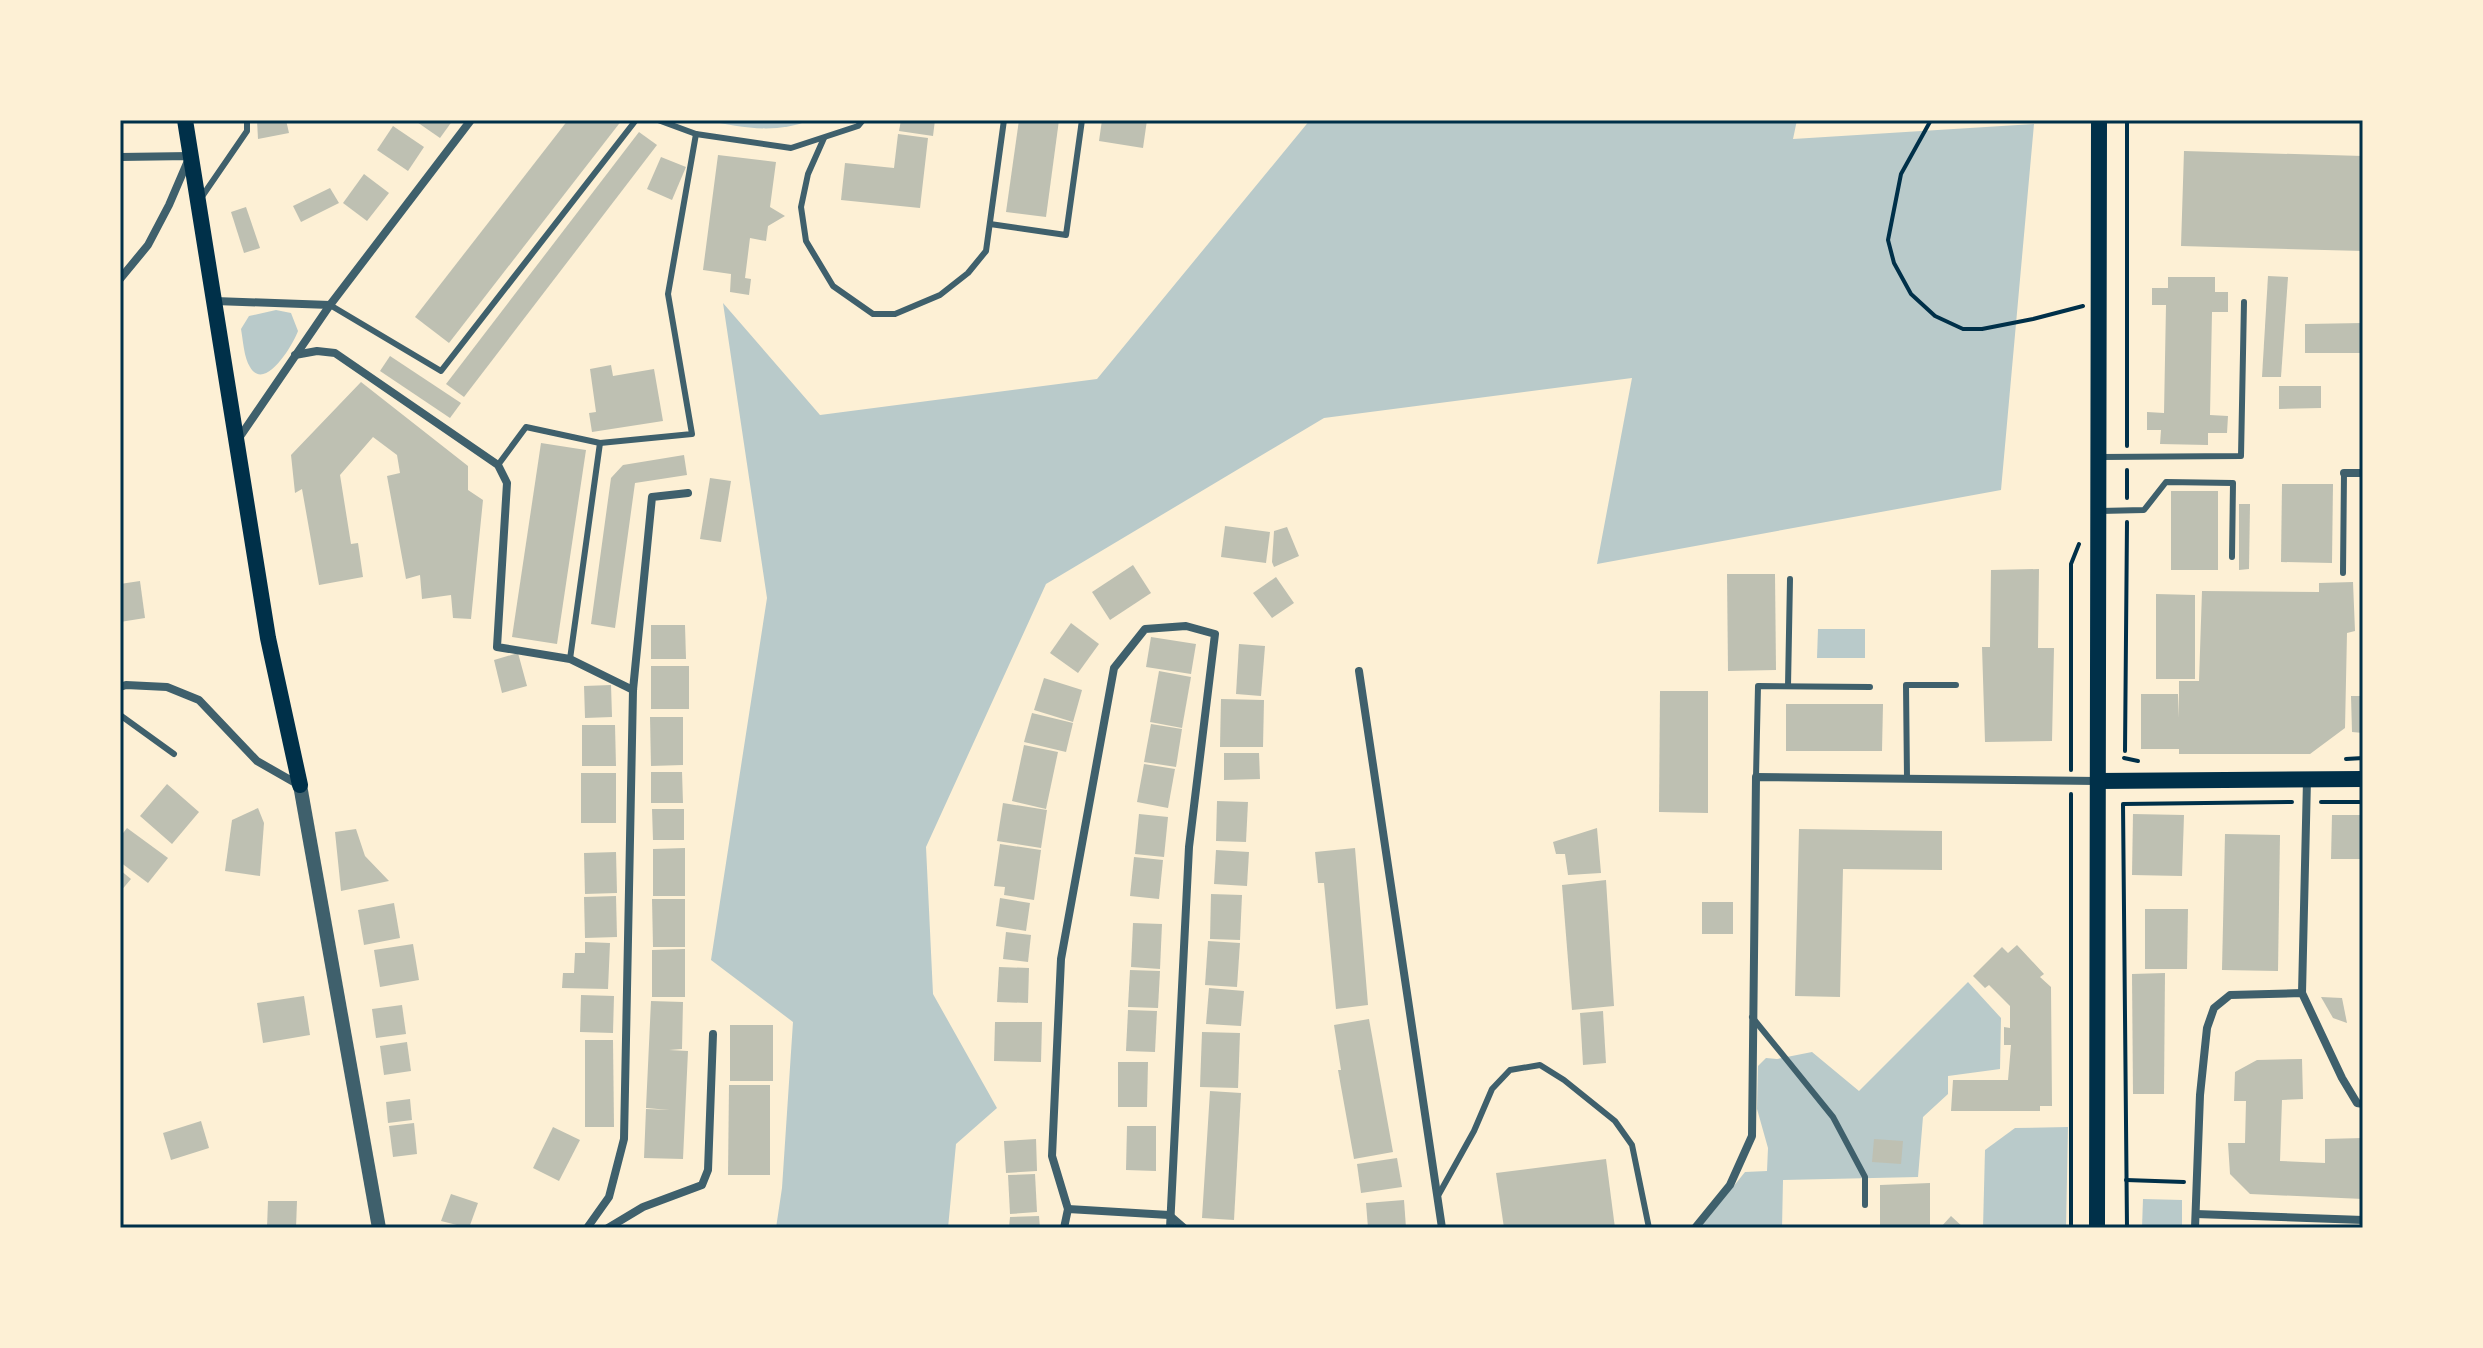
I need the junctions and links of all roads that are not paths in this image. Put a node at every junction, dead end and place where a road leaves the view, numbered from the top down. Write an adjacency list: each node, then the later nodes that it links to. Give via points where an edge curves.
1 (185, 120): 12 (main road)
2 (247, 120): 14 (lane, via 247,131)
3 (471, 120): 19 (street)
4 (636, 120): 19 (lane, via 441,371)
5 (658, 120): 10 (lane)
6 (863, 120): 11 (lane)
7 (1004, 120): 15 (lane)
8 (1082, 120): 15 (lane, via 1066,235)
9 (2099, 120): 23 (main road)
10 (696, 134): 11 (lane, via 791,148); 22 (lane, via 668,294 692,434)
11 (824, 138): 15 (lane, via 801,207 806,241 833,286 873,314 895,314 940,295 986,251)
12 (190, 156): 13 (street); 14 (main road); 16 (street, via 148,245)
13 (120, 157)
14 (198, 202): 17 (main road)
15 (990, 224)
16 (120, 279)
17 (214, 301): 19 (street); 21 (main road)
18 (2244, 302): 23 (lane, via 2241,456)
19 (330, 305): 20 (street)
20 (295, 355): 21 (street); 24 (street, via 335,353)
21 (236, 441): 46 (main road, via 268,638)
22 (600, 443): 24 (lane, via 526,427); 32 (lane)
23 (2097, 457): 28 (main road)
24 (498, 465): 32 (street, via 507,483 497,647)
25 (2344, 473): 26 (street); 30 (lane)
26 (2363, 473)
27 (688, 493): 38 (street, via 652,497)
28 (2097, 511): 29 (lane, via 2144,510 2166,482 2233,483); 45 (main road)
29 (2232, 557)
30 (2343, 573)
31 (1790, 579): 35 (lane)
32 (570, 659): 38 (street)
33 (1359, 671): 51 (street)
34 (1956, 685): 42 (lane, via 1906,685)
35 (1788, 686): 37 (lane); 41 (lane, via 1758,686)
36 (120, 687): 46 (street, via 167,687 199,700 257,761)
37 (1870, 687)
38 (633, 690): 58 (street, via 624,1139 609,1197)
39 (120, 715): 40 (lane)
40 (174, 754)
41 (1756, 777): 42 (street); 48 (street)
42 (1907, 778): 45 (street)
43 (2307, 779): 44 (main road); 45 (main road); 47 (street)
44 (2363, 779)
45 (2098, 781): 66 (main road)
46 (300, 785): 57 (street)
47 (2302, 993): 50 (street, via 2342,1078 2357,1103); 54 (street, via 2230,995 2209,1017)
48 (1752, 1017): 52 (lane, via 1833,1117 1865,1177); 65 (street, via 1752,1136 1730,1185)
49 (713, 1034): 59 (street, via 708,1170 702,1185 643,1207)
50 (2363, 1104)
51 (1439, 1194): 63 (street); 64 (lane, via 1492,1089 1510,1070 1540,1065 1615,1121 1632,1145)
52 (1865, 1205)
53 (1068, 1209): 55 (street); 55 (street, via 1052,1156 1061,959 1114,668 1145,629 1186,626 1215,634 1189,847); 60 (street)
54 (2196, 1214): 56 (street); 67 (street)
55 (1169, 1215): 61 (street); 62 (street)
56 (2363, 1220)
57 (379, 1228)
58 (587, 1228)
59 (608, 1228)
60 (1064, 1228)
61 (1170, 1228)
62 (1184, 1228)
63 (1442, 1228)
64 (1649, 1228)
65 (1695, 1228)
66 (2097, 1228)
67 (2195, 1228)

